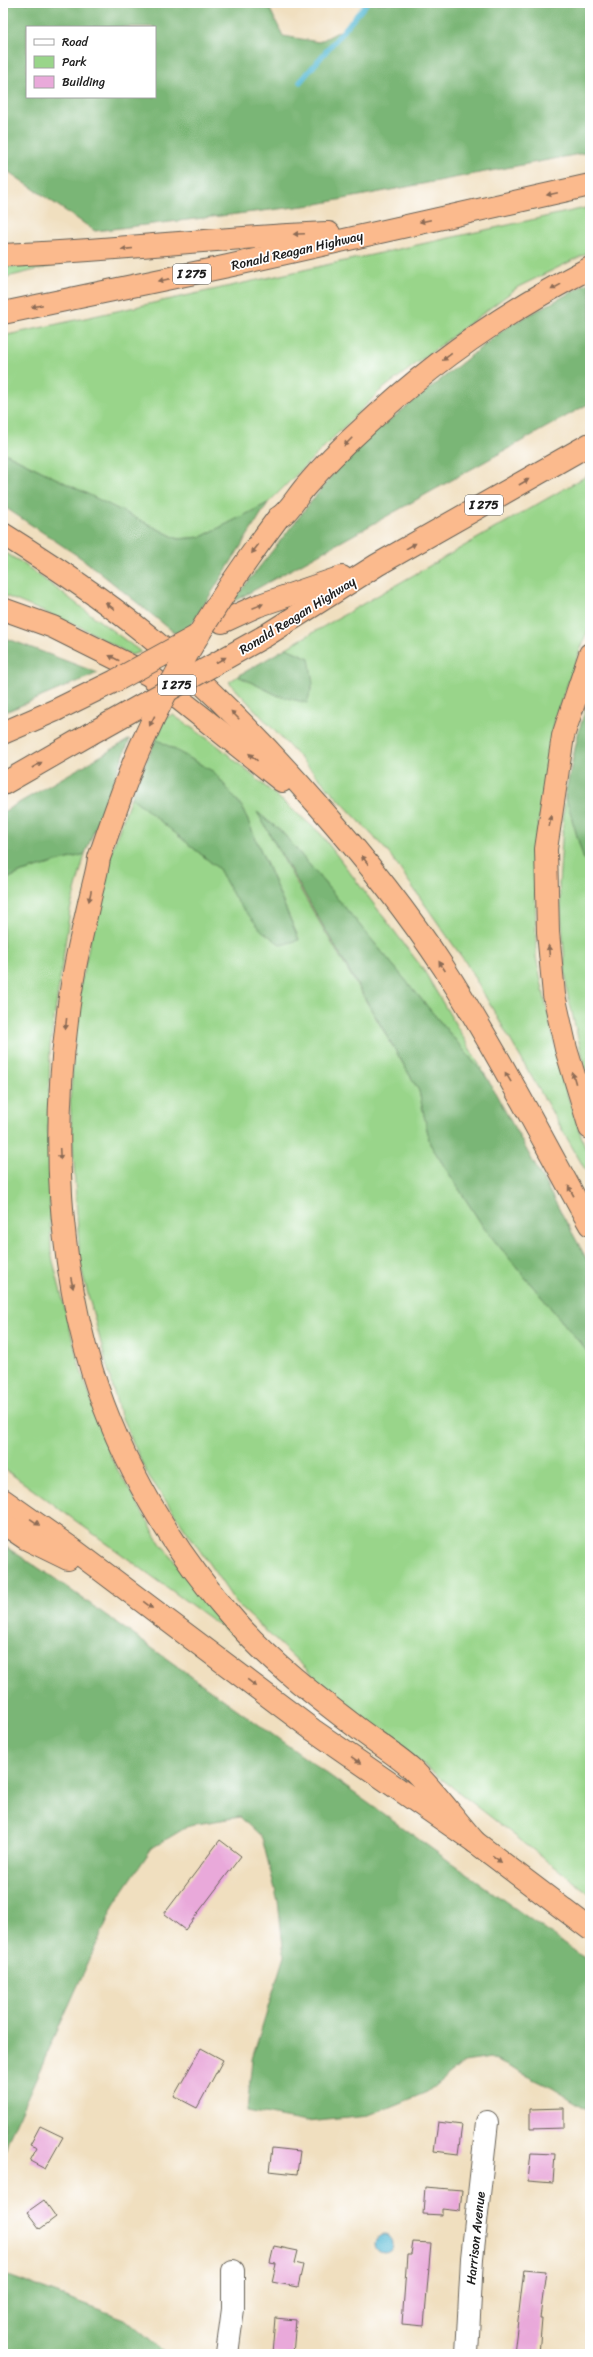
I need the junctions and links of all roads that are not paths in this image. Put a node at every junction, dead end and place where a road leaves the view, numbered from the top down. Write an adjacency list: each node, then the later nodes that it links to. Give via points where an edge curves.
1 (590, 185): 2 (highway, Ronald Reagan Highway / I 275, one-way to 2)
2 (380, 231): 3 (highway, one-way to 3, via 273,235 84,252); 5 (highway, Ronald Reagan Highway / I 275, one-way to 5)
3 (3, 255)
4 (590, 268): 19 (highway, one-way to 19, bridge, via 542,294 453,352 362,428 305,486 278,518 209,614 143,739 99,858 67,1018 62,1076 59,1141 67,1262 93,1374 122,1448 147,1496 190,1562 228,1612 260,1646 314,1695 411,1769)
5 (3, 313)
6 (590, 444): 8 (highway, Ronald Reagan Highway / I 275, one-way to 6)
7 (3, 534): 13 (highway, one-way to 7, via 270,751 163,648 90,591)
8 (377, 565): 11 (highway, one-way to 8, bridge, via 115,681 222,622 257,606); 12 (highway, Ronald Reagan Highway / I 275, one-way to 8, bridge, via 265,636)
9 (3, 609): 13 (highway, one-way to 9, via 149,675 53,627)
10 (590, 654): 14 (highway, one-way to 10, via 566,1049 554,995 548,932 546,849 563,736)
11 (3, 733)
12 (3, 784)
13 (328, 816): 15 (highway, one-way to 13, via 524,1104 443,967 370,866)
14 (590, 1128)
15 (590, 1225)
16 (3, 1500): 18 (highway, one-way to 18)
17 (3, 1523): 18 (highway, via 24,1538)
18 (116, 1582): 19 (highway, one-way to 19, via 313,1730)
19 (475, 1842): 20 (highway, one-way to 20)
20 (590, 1929)
21 (487, 2122): 24 (street, Harrison Avenue, via 472,2258)
22 (233, 2271): 23 (street, via 233,2309)
23 (227, 2354)
24 (467, 2354)

